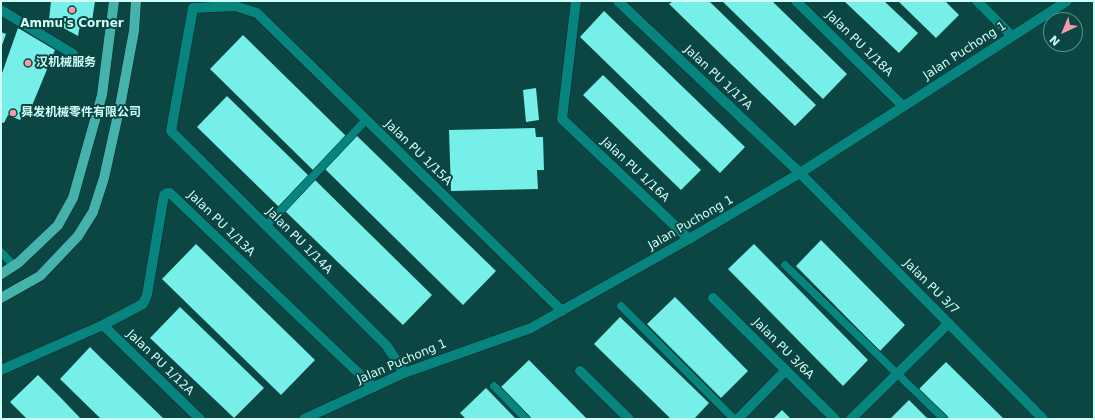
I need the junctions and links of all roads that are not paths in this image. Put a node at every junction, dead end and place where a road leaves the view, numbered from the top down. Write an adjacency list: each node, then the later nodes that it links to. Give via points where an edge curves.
1 (114, 1): 19 (main road, via 102,95 73,198 58,226)
2 (136, 1): 21 (main road, via 134,31 121,101 104,178 93,212 78,236 40,276)
3 (576, 1): 16 (street, Jalan PU 1/16A, via 562,119)
4 (618, 1): 14 (street, Jalan PU 1/17A)
5 (796, 1): 11 (street, Jalan PU 1/18A)
6 (977, 1): 9 (street)
7 (1067, 1): 9 (street, Jalan Puchong 1)
8 (1, 10): 10 (street)
9 (1012, 36): 11 (street, Jalan Puchong 1)
10 (73, 54)
11 (903, 106): 14 (street, Jalan Puchong 1)
12 (366, 120): 13 (street, Jalan PU 1/15A, via 257,13 235,6 193,8); 15 (lane); 24 (street, Jalan PU 1/15A)
13 (171, 132): 15 (street, Jalan PU 1/14A)
14 (800, 173): 16 (street, Jalan Puchong 1); 25 (street, Jalan PU 3/7)
15 (266, 226): 30 (street, Jalan PU 1/14A, via 387,346)
16 (689, 239): 24 (street, Jalan Puchong 1)
17 (1, 252): 19 (lane)
18 (784, 265): 31 (lane)
19 (14, 266): 20 (main road)
20 (1, 274)
21 (1, 298)
22 (713, 298): 28 (street, Jalan PU 3/6A)
23 (621, 306): 39 (lane)
24 (562, 311): 30 (street, Jalan Puchong 1, via 531,328)
25 (949, 323): 31 (street); 43 (street, Jalan PU 3/7)
26 (103, 325): 27 (street); 33 (street, Jalan PU 1/13A, via 143,304 147,295 164,195 170,193); 35 (street, Jalan PU 1/12A)
27 (1, 370)
28 (786, 370): 34 (street, Jalan PU 3/6A); 40 (street)
29 (580, 371): 38 (street)
30 (404, 373): 33 (street, Jalan Puchong 1)
31 (897, 373): 41 (street); 42 (lane)
32 (494, 386): 37 (lane)
33 (373, 388): 36 (street, Jalan Puchong 1)
34 (833, 418)
35 (200, 419)
36 (304, 419)
37 (526, 419)
38 (629, 419)
39 (734, 419)
40 (738, 419)
41 (851, 419)
42 (944, 419)
43 (1044, 419)

